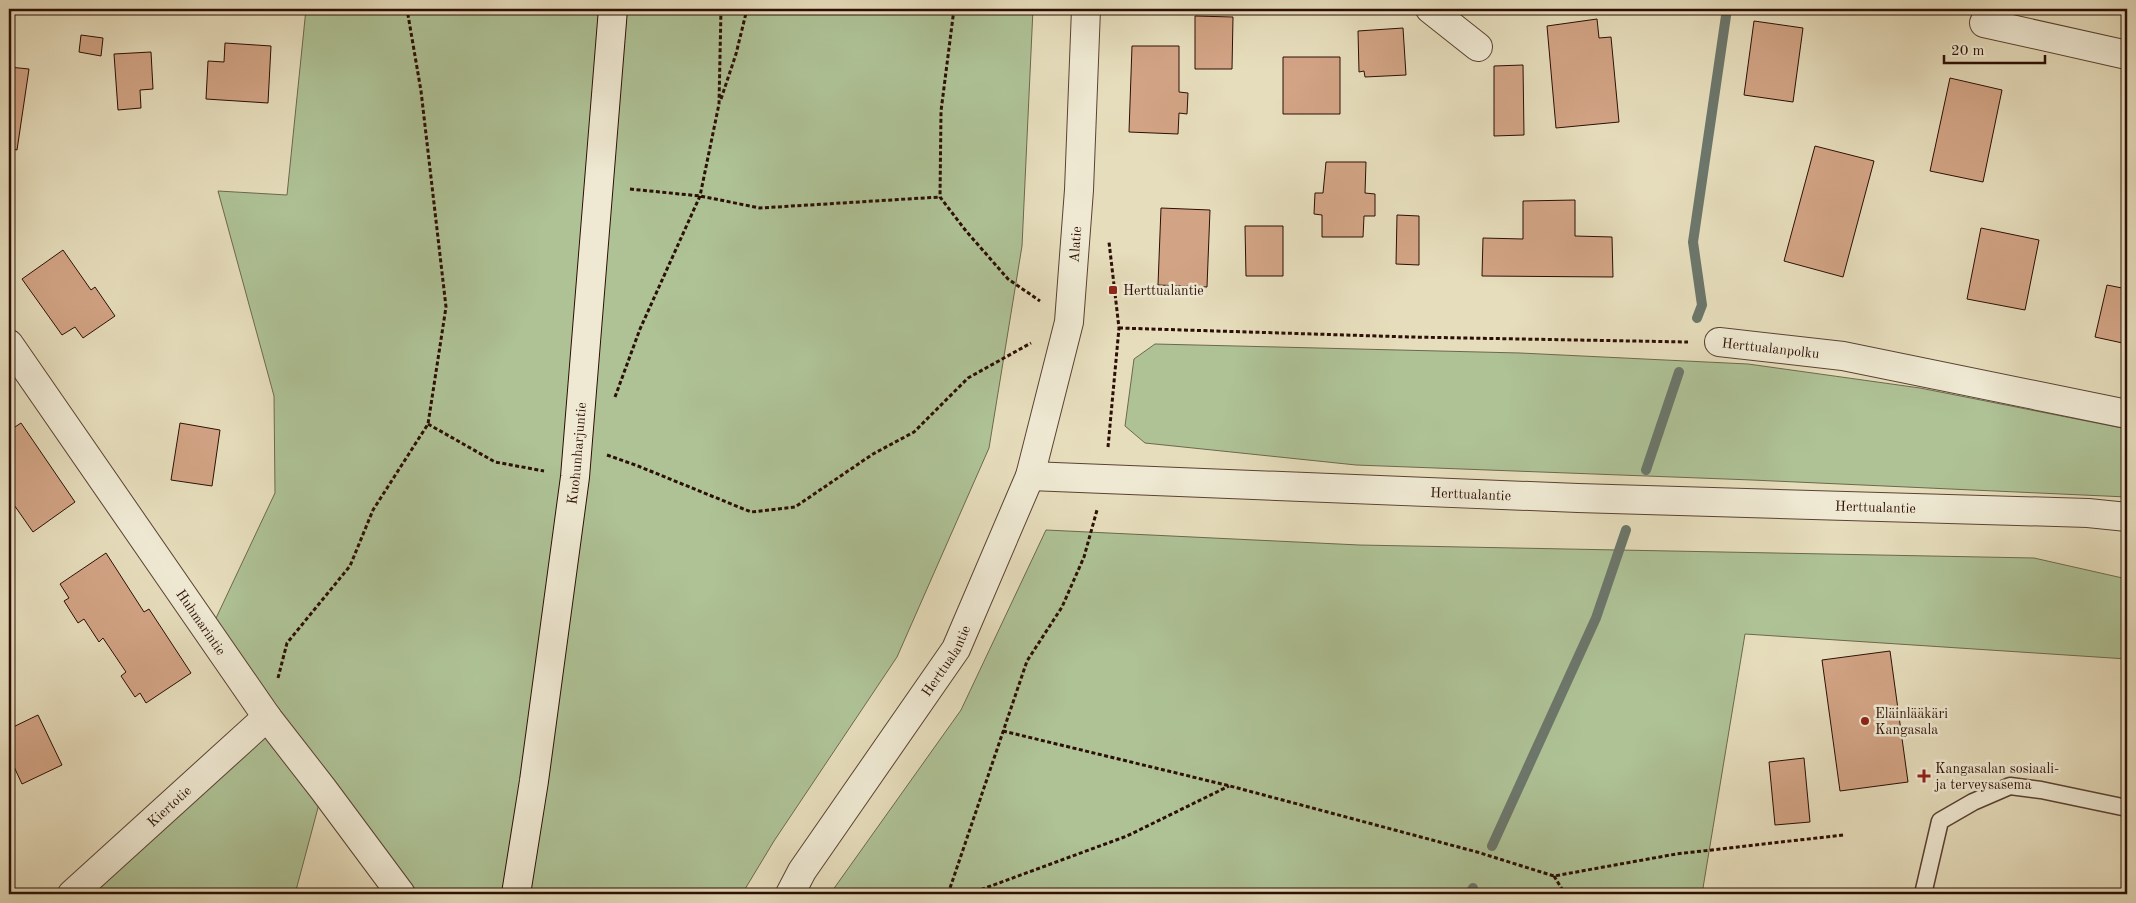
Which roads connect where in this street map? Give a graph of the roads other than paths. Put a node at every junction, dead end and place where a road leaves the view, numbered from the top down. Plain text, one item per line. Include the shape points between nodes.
1 (613, 9) edge
2 (1086, 9) edge
3 (1430, 9) edge
4 (1984, 23) dead end
5 (1478, 48) dead end
6 (2127, 55) edge
7 (1720, 342) road end
8 (9, 344) edge
9 (2127, 414) edge
10 (1030, 476) junction
11 (2127, 517) edge
12 (268, 717) junction
13 (2127, 808) edge
14 (72, 894) edge
15 (400, 894) edge
16 (516, 894) edge
17 (790, 894) edge
18 (1923, 894) edge

1 - 16 street, Kuohunharjuntie via 575,477
2 - 10 street, Alatie via 1079,190 1069,322
3 - 5 street
4 - 6 street
7 - 9 street, Herttualanpolku via 1843,356
8 - 12 street, Huhmarintie
10 - 11 street, Herttualantie via 1578,498 2088,513
10 - 17 street, Herttualantie via 956,649 802,871
12 - 14 street, Kiertotie
12 - 15 street, Huhmarintie
13 - 18 lane via 2010,786 1940,821

